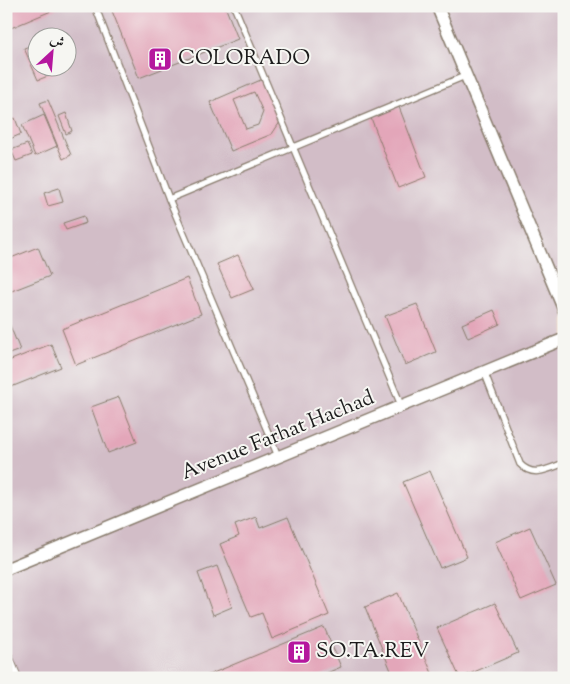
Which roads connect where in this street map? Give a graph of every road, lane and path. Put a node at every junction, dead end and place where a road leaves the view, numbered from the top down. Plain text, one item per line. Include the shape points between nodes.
1 (95, 6) edge
2 (234, 6) edge
3 (437, 6) edge
4 (465, 76) junction
5 (295, 148) junction
6 (170, 199) junction
7 (564, 310) edge
8 (564, 339) edge
9 (484, 371) junction
10 (402, 406) junction
11 (278, 456) junction
12 (564, 463) edge
13 (6, 569) edge
14 (6, 659) edge
15 (14, 678) edge

1 - 6 lane
2 - 5 lane
3 - 4 street
4 - 5 lane
4 - 7 street
5 - 6 lane
5 - 10 lane via 306,182
6 - 11 lane
8 - 9 street, Avenue Farhat Hachad
9 - 10 street, Avenue Farhat Hachad
9 - 12 lane via 525,470 535,473
10 - 11 street, Avenue Farhat Hachad
11 - 13 street, Avenue Farhat Hachad
14 - 15 street

